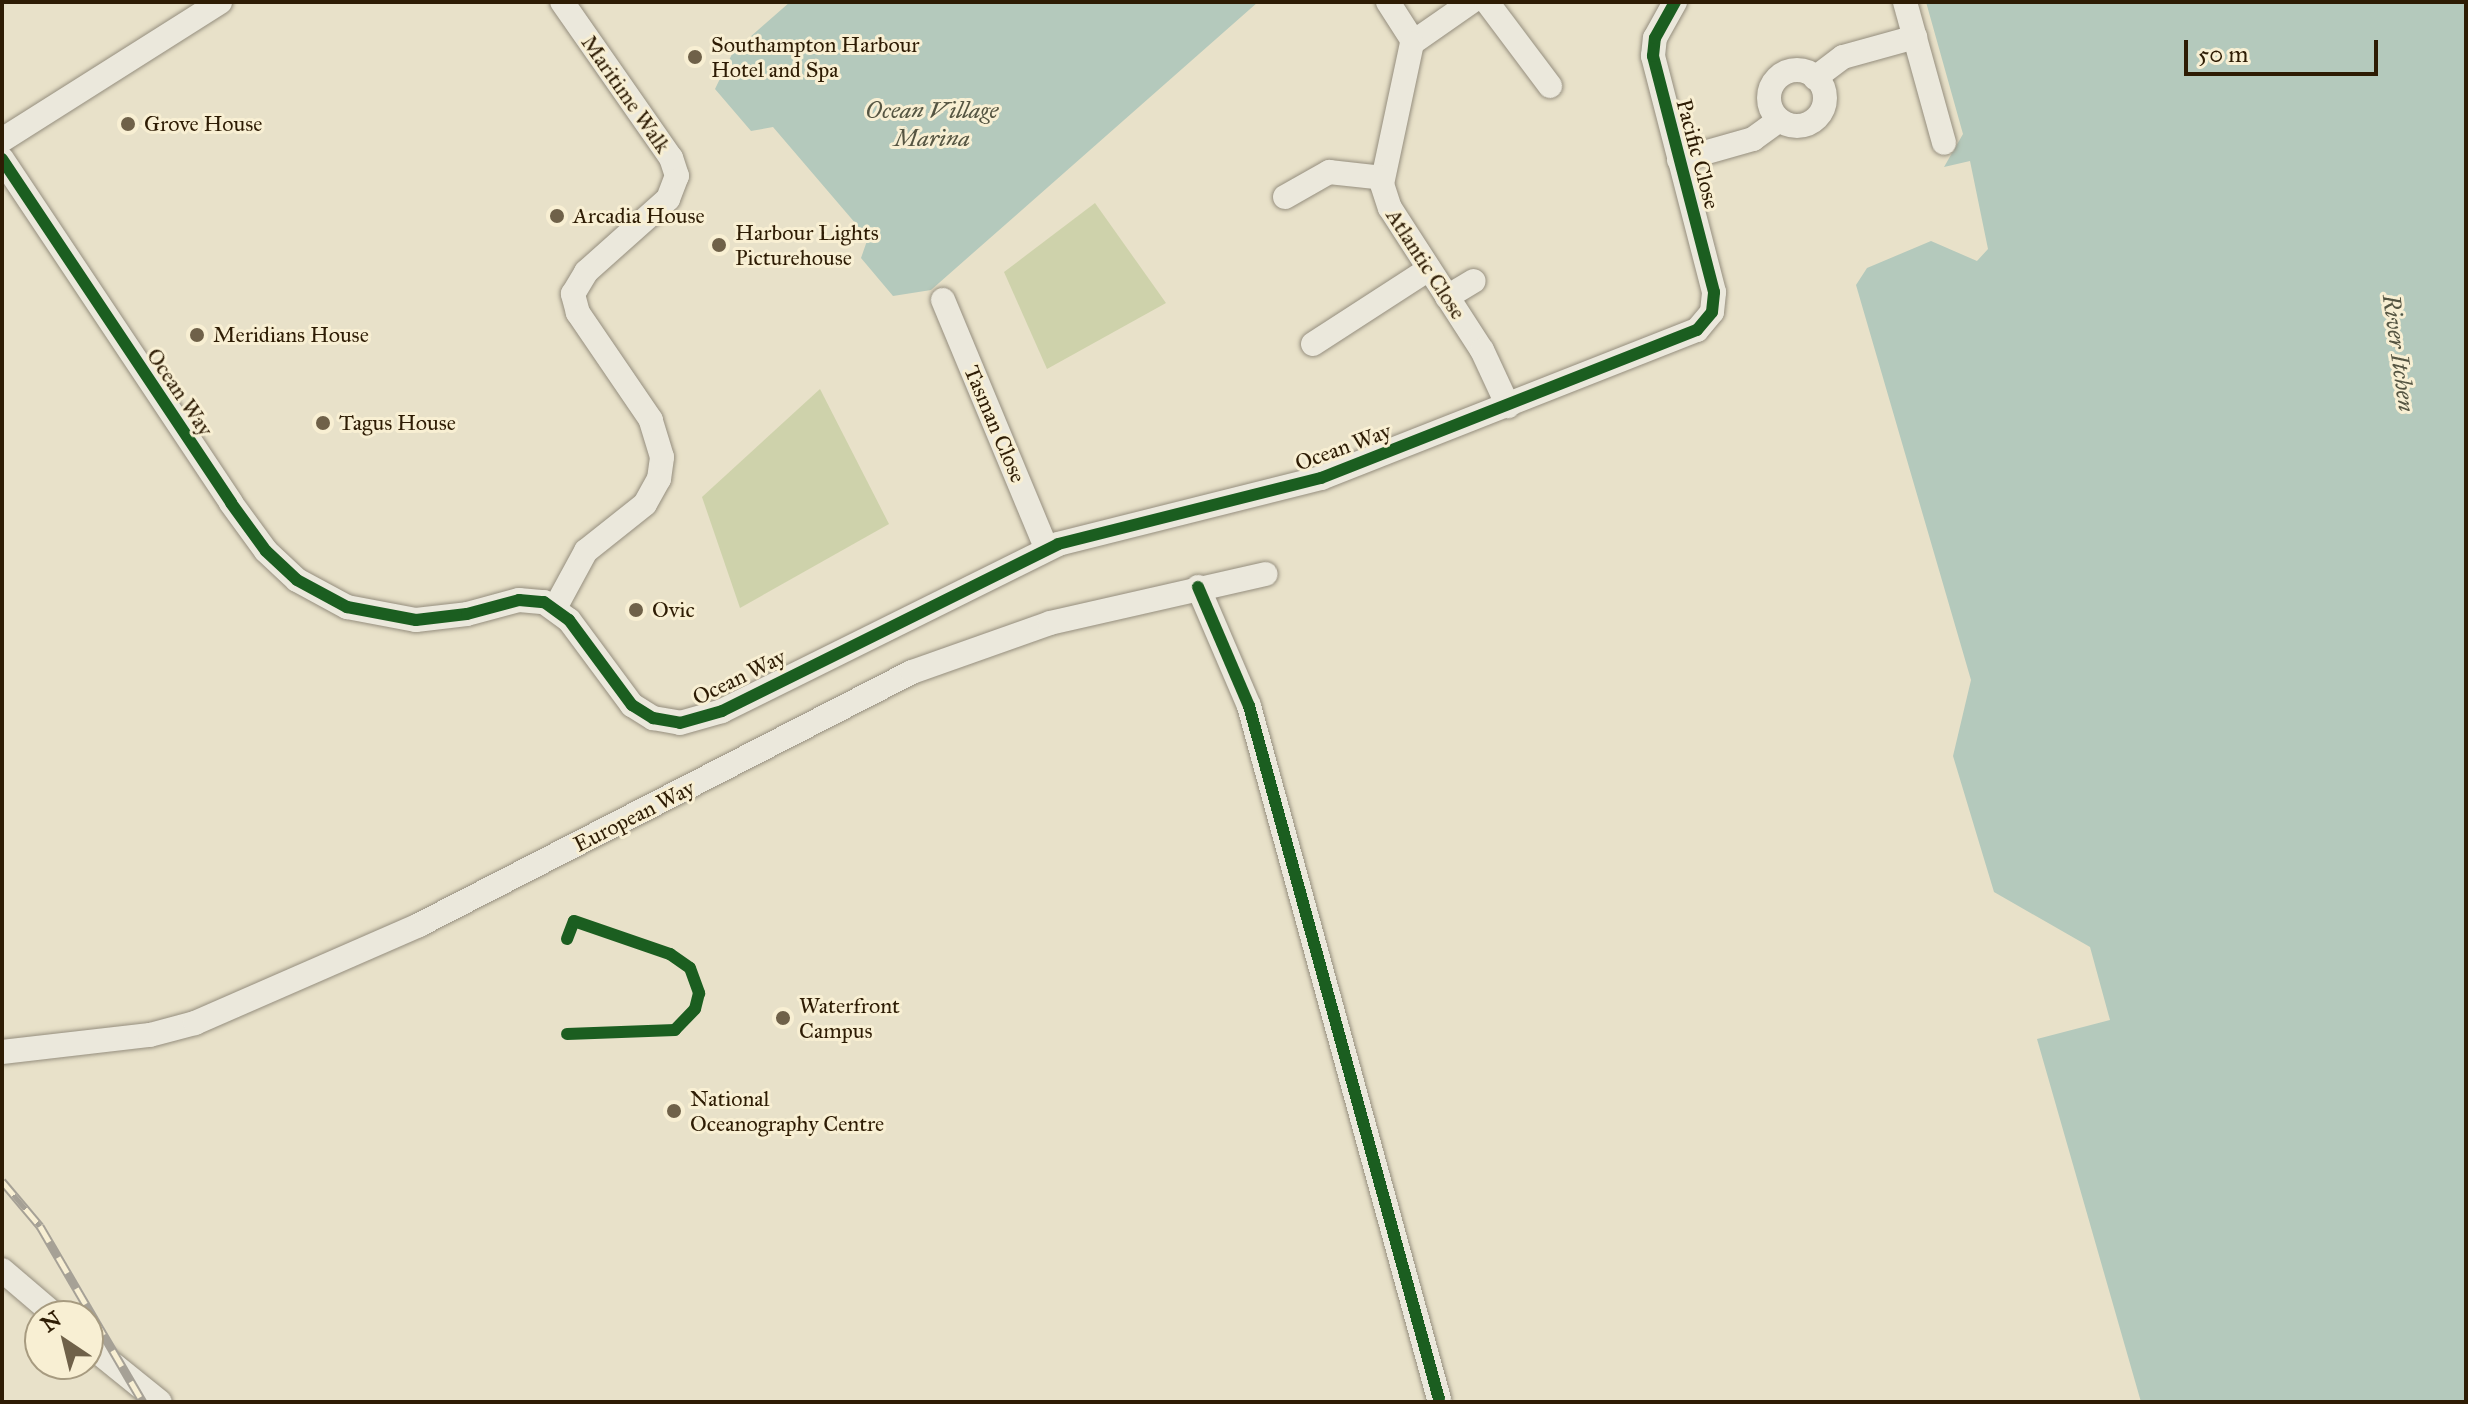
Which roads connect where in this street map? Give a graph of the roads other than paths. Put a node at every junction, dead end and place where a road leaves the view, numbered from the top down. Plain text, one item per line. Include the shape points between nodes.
1 (219, 2) edge
2 (562, 2) edge
3 (1388, 2) edge
4 (1471, 2) edge
5 (1487, 2) edge
6 (1675, 2) edge
7 (1905, 2) edge
8 (1915, 37) junction
9 (1413, 41) junction
10 (1815, 78) junction
11 (1550, 86) dead end
12 (1779, 120) junction
13 (2, 140) edge
14 (1944, 143) dead end
15 (2, 159) edge
16 (1679, 160) junction
17 (1383, 178) junction
18 (1285, 197) dead end
19 (1429, 269) junction
20 (1474, 281) dead end
21 (1447, 297) junction
22 (943, 300) dead end
23 (1708, 319) joint
24 (1313, 344) dead end
25 (1508, 406) junction
26 (1046, 548) junction
27 (1266, 574) dead end
28 (1198, 587) junction
29 (555, 608) junction
30 (2, 1052) edge
31 (2, 1270) edge
32 (37, 1300) edge
33 (104, 1357) edge
34 (1439, 1399) dead end
35 (160, 1402) edge

1 - 13 street
2 - 29 street, Maritime Walk via 671,158 677,176 668,199 586,272 573,294 578,313 651,420 662,457 659,479 645,504 586,551
3 - 9 street
4 - 9 street
5 - 11 street
6 - 16 street, Pacific Close via 1655,38 1653,56
7 - 8 street
8 - 10 street via 1843,57
8 - 14 street
9 - 17 street, Atlantic Close
10 - 12 street via 1825,100 1817,118 1794,127
10 - 12 street via 1799,70 1775,80 1768,98
12 - 16 street via 1753,139
15 - 29 street, Ocean Way via 231,503 266,551 297,580 347,607 407,619 450,618 519,600
16 - 23 street, Pacific Close via 1714,292
17 - 18 street via 1329,172
17 - 19 street, Atlantic Close via 1386,200
19 - 21 street, Atlantic Close
19 - 24 street
20 - 21 street
21 - 25 street, Atlantic Close via 1482,350
22 - 26 street, Tasman Close
23 - 25 street, Ocean Way via 1691,333
25 - 26 street, Ocean Way via 1321,478
26 - 29 street, Ocean Way via 693,722 653,718 632,705
27 - 28 street, European Way
28 - 30 street, European Way via 1050,623 912,672 419,925 195,1023 150,1035
28 - 34 street via 1249,706
31 - 32 street
33 - 35 street

